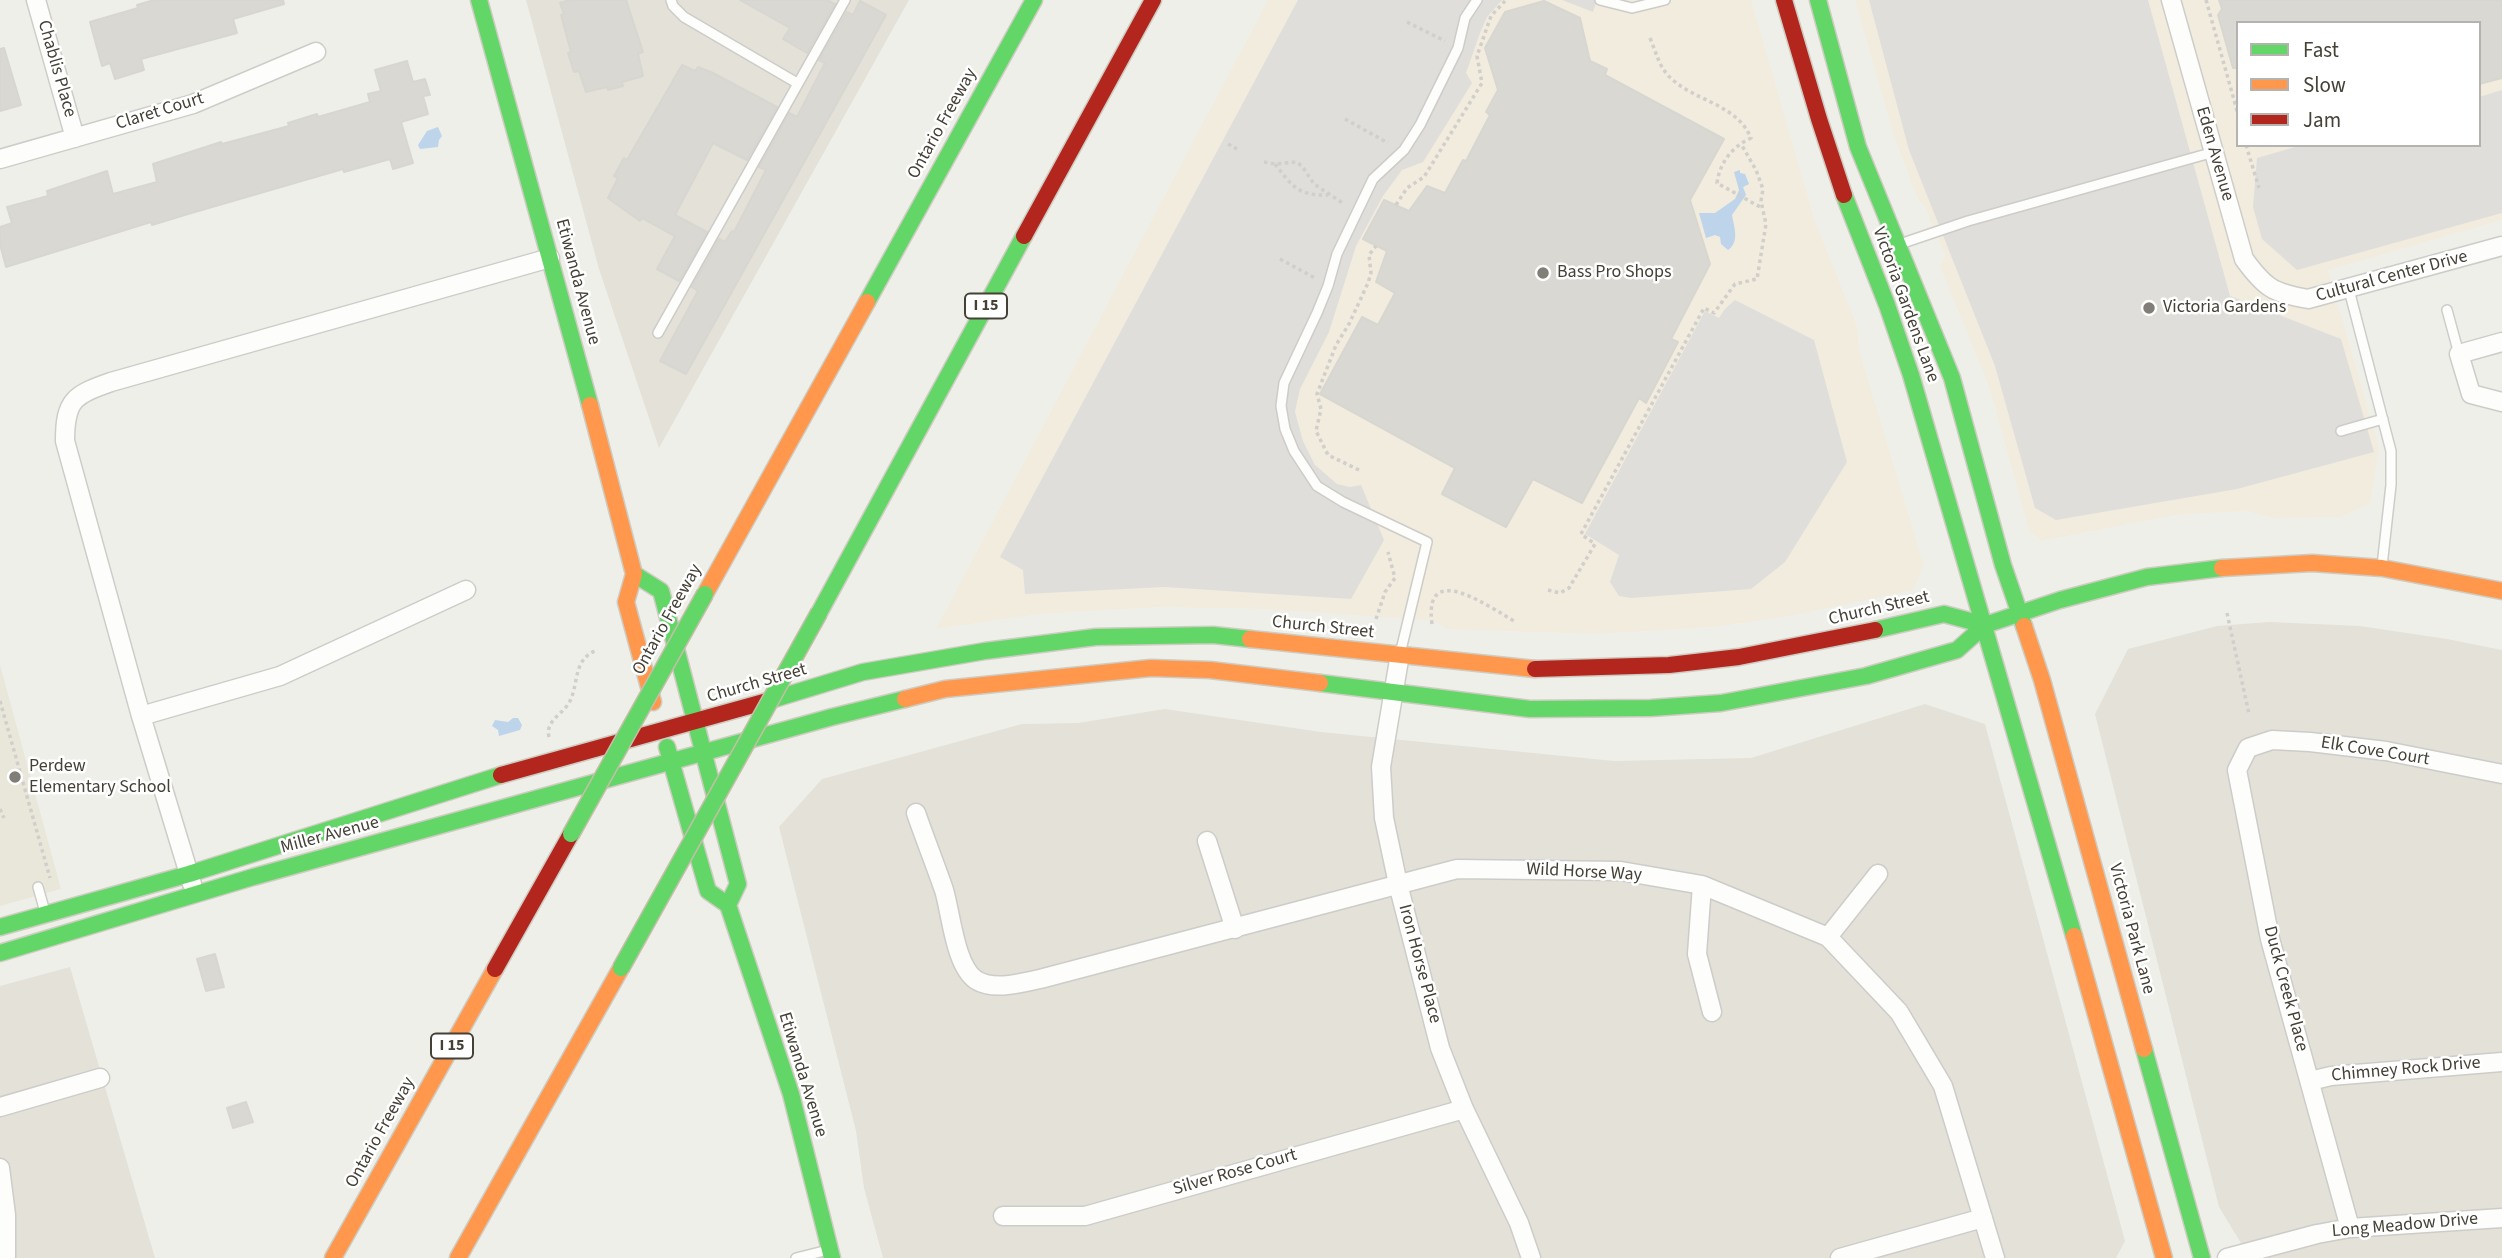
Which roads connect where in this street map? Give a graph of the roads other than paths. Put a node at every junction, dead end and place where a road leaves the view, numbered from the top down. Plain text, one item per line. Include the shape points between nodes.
1 (36, 0) edge
2 (480, 0) edge
3 (671, 0) edge
4 (845, 0) edge
5 (1034, 0) edge
6 (1153, 0) edge
7 (1477, 0) edge
8 (1600, 0) edge
9 (1665, 0) edge
10 (1784, 0) edge
11 (1818, 0) edge
12 (2171, 0) edge
13 (316, 52) dead end
14 (797, 83) junction
15 (75, 138) junction
16 (2214, 152) junction
17 (0, 159) edge
18 (1898, 245) junction
19 (2502, 246) edge
20 (551, 258) junction
21 (2349, 290) junction
22 (2281, 295) joint
23 (2447, 310) dead end
24 (659, 332) dead end
25 (2502, 342) edge
26 (2459, 354) junction
27 (2502, 402) edge
28 (2383, 419) junction
29 (2340, 431) dead end
30 (2382, 568) junction
31 (634, 574) junction
32 (466, 590) dead end
33 (2502, 592) edge
34 (2019, 612) junction
35 (1984, 625) junction
36 (1400, 654) junction
37 (1394, 694) junction
38 (141, 716) junction
39 (695, 722) junction
40 (662, 730) junction
41 (2248, 748) joint
42 (705, 754) junction
43 (671, 762) junction
44 (2502, 774) edge
45 (916, 813) dead end
46 (1207, 841) dead end
47 (189, 874) junction
48 (1878, 874) dead end
49 (1398, 884) junction
50 (1702, 885) junction
51 (38, 887) dead end
52 (195, 894) junction
53 (728, 905) junction
54 (45, 914) junction
55 (0, 927) edge
56 (1235, 929) junction
57 (1828, 937) junction
58 (0, 953) edge
59 (1712, 1012) dead end
60 (2502, 1062) edge
61 (100, 1078) dead end
62 (2310, 1081) junction
63 (0, 1107) edge
64 (1464, 1109) junction
65 (0, 1168) edge
66 (1003, 1216) dead end
67 (1983, 1218) junction
68 (2502, 1218) edge
69 (2350, 1228) junction
70 (831, 1254) edge
71 (6, 1258) edge
72 (333, 1258) edge
73 (458, 1258) edge
74 (796, 1258) edge
75 (1531, 1258) edge
76 (1840, 1258) edge
77 (1996, 1258) edge
78 (2164, 1258) edge
79 (2202, 1258) edge
80 (2227, 1258) edge

1 - 15 street, Chablis Place
2 - 20 main road, Etiwanda Avenue
3 - 14 lane via 684,17
4 - 14 lane
5 - 72 main road, Ontario Freeway / I 15, bridge
6 - 73 main road, I 15, bridge via 819,612
7 - 36 lane via 1420,125 1404,150 1373,179 1284,383 1281,406 1294,452 1317,486 1427,542
8 - 9 lane via 1632,8
10 - 35 main road, Victoria Gardens Lane via 1833,163 1910,372
11 - 18 main road, Victoria Gardens Lane via 1858,147
12 - 16 street, Eden Avenue
13 - 15 street, Claret Court via 193,104
14 - 24 lane
15 - 17 street, Claret Court
16 - 18 lane
16 - 22 street, Eden Avenue via 2244,259 2260,281
18 - 34 main road, Victoria Gardens Lane via 1952,379
19 - 21 street, Cultural Center Drive
20 - 31 main road, Etiwanda Avenue
20 - 38 street via 111,383 70,403 65,440
21 - 22 street, Cultural Center Drive via 2308,299
21 - 28 lane
23 - 26 lane
25 - 26 street
26 - 27 street via 2471,394
28 - 29 lane
28 - 30 lane via 2391,485
30 - 33 main road
30 - 34 main road via 2312,563 2223,568 2147,578
31 - 39 main road via 661,591
31 - 40 main road, Etiwanda Avenue via 626,603
32 - 38 street via 280,676
34 - 35 main road
34 - 79 main road, Victoria Park Lane via 2042,680
35 - 36 main road, Church Street via 1944,614 1739,657 1620,668 1527,669
35 - 37 main road via 1957,650 1938,656 1866,676 1721,703 1530,709
35 - 78 main road
36 - 37 street, Iron Horse Place
36 - 39 main road, Church Street via 1213,635 1096,637 985,650 863,672
37 - 42 main road via 1210,670 1151,667 946,689
37 - 49 street, Iron Horse Place via 1381,767 1384,818
38 - 47 street
39 - 40 main road, Church Street
39 - 42 main road
40 - 43 main road, Etiwanda Avenue
40 - 47 main road, Miller Avenue via 524,768
41 - 44 street, Elk Cove Court via 2272,740 2310,742 2386,751
41 - 62 street, Duck Creek Place via 2236,770 2239,792 2270,939
42 - 43 main road
42 - 53 main road via 738,884
43 - 52 main road, Miller Avenue
43 - 53 main road, Etiwanda Avenue via 708,891
45 - 56 street, Wild Horse Way via 958,948 976,979 1010,985
46 - 56 street
47 - 52 street
47 - 54 main road, Miller Avenue
48 - 57 street
49 - 50 street, Wild Horse Way via 1457,869 1621,871
49 - 56 street, Wild Horse Way
49 - 64 street, Iron Horse Place via 1440,1048
50 - 57 street, Wild Horse Way
50 - 59 street via 1697,954
51 - 54 lane
52 - 58 main road, Miller Avenue
53 - 70 main road, Etiwanda Avenue via 790,1094
54 - 55 main road, Miller Avenue
57 - 67 street, Wild Horse Way via 1899,1012 1943,1086
60 - 62 street, Chimney Rock Drive
61 - 63 street
62 - 69 street, Duck Creek Place
64 - 66 street, Silver Rose Court via 1085,1216
64 - 75 street, Iron Horse Place
65 - 71 street
67 - 76 street
67 - 77 street, Wild Horse Way
68 - 69 street, Long Meadow Drive
69 - 80 street, Long Meadow Drive
70 - 74 lane

